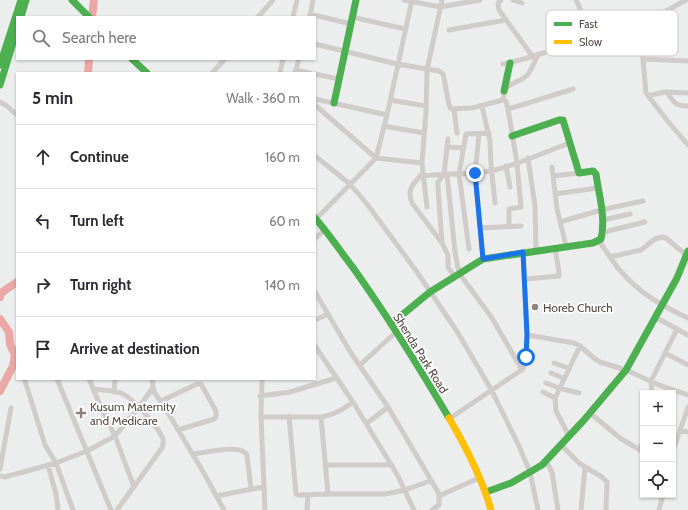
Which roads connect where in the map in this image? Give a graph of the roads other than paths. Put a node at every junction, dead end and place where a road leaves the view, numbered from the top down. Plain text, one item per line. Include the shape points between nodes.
1 (20, 0) edge
2 (26, 0) edge
3 (72, 0) edge
4 (273, 0) edge
5 (297, 0) edge
6 (313, 0) edge
7 (356, 0) edge
8 (404, 0) edge
9 (442, 0) edge
10 (480, 0) edge
11 (501, 0) edge
12 (513, 0) edge
13 (576, 0) edge
14 (686, 0) edge
15 (412, 1) edge
16 (522, 3) dead end
17 (440, 7) junction
18 (581, 10) edge
19 (668, 10) edge
20 (310, 15) edge
21 (21, 16) edge
22 (87, 16) edge
23 (259, 16) edge
24 (293, 16) edge
25 (352, 20) junction
26 (506, 20) junction
27 (405, 28) junction
28 (449, 30) dead end
29 (16, 33) edge
30 (316, 44) edge
31 (345, 51) junction
32 (546, 53) edge
33 (535, 56) junction
34 (643, 56) edge
35 (644, 59) junction
36 (133, 60) edge
37 (224, 60) edge
38 (283, 60) edge
39 (299, 60) edge
40 (688, 60) edge
41 (397, 64) junction
42 (506, 64) joint
43 (0, 65) edge
44 (427, 70) junction
45 (146, 72) edge
46 (213, 72) edge
47 (280, 72) edge
48 (296, 72) edge
49 (316, 74) edge
50 (339, 79) junction
51 (0, 85) edge
52 (573, 89) dead end
53 (504, 91) junction
54 (668, 92) junction
55 (688, 93) edge
56 (648, 96) junction
57 (316, 99) edge
58 (390, 100) junction
59 (503, 100) junction
60 (0, 102) edge
61 (334, 103) junction
62 (316, 106) edge
63 (426, 106) junction
64 (482, 106) junction
65 (688, 106) edge
66 (454, 109) junction
67 (508, 109) junction
68 (16, 114) edge
69 (387, 115) junction
70 (384, 126) junction
71 (424, 133) junction
72 (457, 133) dead end
73 (489, 133) junction
74 (479, 134) junction
75 (512, 136) junction
76 (448, 139) dead end
77 (570, 143) junction
78 (688, 146) edge
79 (447, 147) junction
80 (464, 148) junction
81 (316, 157) edge
82 (376, 158) junction
83 (528, 158) junction
84 (422, 163) junction
85 (517, 163) junction
86 (506, 166) junction
87 (552, 168) dead end
88 (491, 171) junction
89 (475, 173) junction
90 (578, 173) junction
91 (423, 174) junction
92 (445, 174) junction
93 (459, 174) junction
94 (553, 176) junction
95 (350, 184) junction
96 (510, 187) dead end
97 (597, 188) junction
98 (555, 194) junction
99 (643, 201) dead end
100 (495, 203) dead end
101 (427, 207) dead end
102 (601, 210) junction
103 (630, 214) dead end
104 (316, 217) edge
105 (316, 219) edge
106 (603, 220) junction
107 (560, 222) junction
108 (645, 222) dead end
109 (510, 226) junction
110 (521, 226) dead end
111 (480, 228) junction
112 (325, 229) junction
113 (604, 232) junction
114 (316, 238) edge
115 (599, 241) junction
116 (442, 243) junction
117 (566, 246) junction
118 (555, 248) junction
119 (469, 249) dead end
120 (536, 250) junction
121 (523, 252) junction
122 (687, 253) edge
123 (610, 257) junction
124 (483, 259) junction
125 (457, 275) junction
126 (526, 279) junction
127 (430, 292) junction
128 (316, 294) edge
129 (661, 306) junction
130 (328, 314) junction
131 (655, 317) junction
132 (688, 318) edge
133 (316, 320) edge
134 (391, 324) junction
135 (676, 329) junction
136 (396, 332) junction
137 (527, 335) junction
138 (688, 335) edge
139 (580, 346) junction
140 (665, 353) junction
141 (318, 356) edge
142 (554, 363) dead end
143 (360, 365) junction
144 (688, 365) edge
145 (568, 368) junction
146 (522, 370) junction
147 (626, 370) junction
148 (551, 373) dead end
149 (336, 378) junction
150 (563, 378) junction
151 (57, 380) edge
152 (89, 380) edge
153 (115, 380) edge
154 (152, 380) edge
155 (262, 380) edge
156 (25, 381) dead end
157 (651, 381) junction
158 (546, 383) dead end
159 (152, 388) junction
160 (559, 388) junction
161 (93, 389) junction
162 (492, 390) junction
163 (652, 390) edge
164 (114, 392) junction
165 (543, 392) dead end
166 (579, 393) dead end
167 (688, 394) edge
168 (260, 396) junction
169 (555, 398) junction
170 (161, 401) junction
171 (353, 402) junction
172 (139, 407) junction
173 (388, 407) junction
174 (688, 407) edge
175 (11, 408) dead end
176 (590, 413) junction
177 (288, 416) junction
178 (261, 417) junction
179 (321, 417) junction
180 (449, 419) junction
181 (366, 424) junction
182 (178, 430) junction
183 (680, 430) junction
184 (688, 432) edge
185 (116, 436) junction
186 (569, 436) junction
187 (676, 442) edge
188 (561, 445) junction
189 (87, 450) junction
190 (640, 450) edge
191 (193, 454) junction
192 (546, 461) junction
193 (56, 463) junction
194 (48, 465) junction
195 (325, 465) junction
196 (391, 465) junction
197 (585, 468) junction
198 (0, 469) edge
199 (530, 472) junction
200 (0, 476) edge
201 (479, 478) junction
202 (430, 481) junction
203 (263, 487) junction
204 (134, 488) junction
205 (251, 490) junction
206 (405, 490) junction
207 (486, 492) junction
208 (328, 494) junction
209 (308, 495) junction
210 (216, 496) junction
211 (439, 496) junction
212 (662, 498) edge
213 (58, 510) edge
214 (73, 510) edge
215 (111, 510) edge
216 (117, 510) edge
217 (224, 510) edge
218 (265, 510) edge
219 (307, 510) edge
220 (414, 510) edge
221 (432, 510) edge
222 (491, 510) edge
223 (538, 510) edge
224 (558, 510) edge
225 (581, 510) edge
226 (606, 510) edge
227 (659, 510) edge

1 - 43 street
2 - 21 street
3 - 22 street
4 - 23 street
5 - 24 street
6 - 20 street
7 - 25 street
8 - 15 street
9 - 17 street
10 - 17 street
11 - 26 street via 498,6
12 - 16 street
13 - 18 street
14 - 19 street
15 - 17 street
15 - 27 street
17 - 44 street
20 - 25 street
25 - 27 street
25 - 31 street
26 - 28 street
26 - 33 street
27 - 41 street
29 - 51 street
30 - 31 street
31 - 41 street
31 - 50 street
32 - 33 street
33 - 42 street
33 - 53 street via 526,77 510,84
34 - 35 street
35 - 40 street
35 - 56 street via 645,88
36 - 45 street
37 - 46 street
38 - 47 street
39 - 48 street
41 - 44 street
41 - 58 street
42 - 53 street
44 - 63 street
44 - 66 street via 443,74 449,108
49 - 50 street
50 - 61 street
52 - 67 street
53 - 59 street
54 - 55 street
54 - 56 street
54 - 65 street via 677,105
56 - 78 street
57 - 61 street
58 - 63 street
58 - 69 street
59 - 64 street
59 - 67 street via 506,101
60 - 68 street
61 - 69 street
62 - 82 street
63 - 71 street
64 - 66 street
64 - 73 street
66 - 72 street
67 - 75 street
69 - 70 street
70 - 71 street
70 - 82 street
71 - 84 street
73 - 74 street
73 - 88 street
74 - 80 street via 466,134
74 - 89 street
75 - 77 street via 561,120 565,123
75 - 85 street
76 - 79 street
77 - 83 street
77 - 90 street
79 - 80 street
79 - 92 street
80 - 93 street
81 - 95 street
82 - 84 street
82 - 95 street
83 - 85 street
83 - 120 street via 535,206
84 - 91 street
85 - 86 street
85 - 109 street via 521,207 509,209
86 - 88 street
86 - 96 street
87 - 94 street
88 - 89 street
88 - 100 street
89 - 93 street
89 - 111 street
90 - 94 street
90 - 97 street via 595,172
91 - 92 street
91 - 101 street
91 - 116 street via 412,186 409,196
92 - 93 street
92 - 116 street via 438,184
92 - 125 street
93 - 119 street
94 - 98 street
95 - 104 street
95 - 127 street via 381,222
97 - 98 street
97 - 102 street
98 - 107 street
99 - 102 street
102 - 106 street
102 - 107 street
103 - 106 street
105 - 112 street, Shenda Park Road
106 - 113 street
107 - 117 street
108 - 113 street
109 - 110 street
109 - 111 street
111 - 124 street
112 - 114 street
112 - 134 street, Shenda Park Road
113 - 115 street
115 - 117 street
115 - 123 street
116 - 125 street via 448,255 448,267
117 - 118 street
118 - 120 street
118 - 126 street via 559,276
120 - 121 street
121 - 124 street
121 - 126 street
122 - 123 street via 662,236 641,250
122 - 129 street via 677,278
123 - 129 street via 630,282
124 - 125 street
125 - 127 street
125 - 146 street via 492,318
126 - 137 street
127 - 134 street
127 - 162 street
128 - 130 street
129 - 131 street
129 - 132 street
130 - 133 street
130 - 143 street
131 - 135 street
131 - 147 street
134 - 136 street, Shenda Park Road
135 - 138 street
135 - 140 street
136 - 143 street
136 - 180 street, Shenda Park Road
137 - 139 street via 568,341
137 - 146 street via 525,364
139 - 145 street
139 - 147 street via 595,359
140 - 144 street
140 - 157 street
141 - 149 street
142 - 145 street
143 - 173 street
145 - 150 street
146 - 162 street
147 - 157 street
147 - 176 street
148 - 150 street
149 - 168 street via 290,392
149 - 171 street
150 - 160 street
151 - 189 street
152 - 161 street
153 - 164 street
154 - 159 street
155 - 168 street
156 - 193 street via 45,445
157 - 163 street
157 - 167 street
158 - 160 street
159 - 170 street
159 - 172 street
160 - 166 street
160 - 169 street
161 - 164 street
161 - 185 street
162 - 180 street
162 - 199 street
164 - 172 street via 122,394
165 - 169 street
168 - 178 street
169 - 186 street via 556,411
170 - 182 street
170 - 182 street via 202,384 216,411 216,417
171 - 179 street via 339,412
171 - 181 street
172 - 185 street
172 - 204 street via 163,438 164,444
173 - 181 street
173 - 202 street
174 - 183 street
175 - 198 street
176 - 186 street
176 - 190 street via 620,438
177 - 178 street
177 - 179 street
177 - 209 street via 296,494
178 - 203 street
179 - 195 street
180 - 201 street, Shenda Park Road via 462,440
181 - 196 street
182 - 191 street
183 - 184 street
183 - 187 street
185 - 189 street
185 - 204 street
186 - 188 street
188 - 192 street
188 - 197 street
189 - 193 street
189 - 215 street
191 - 205 street via 226,449 244,450 247,455
191 - 210 street
192 - 199 street
192 - 224 street via 552,472
193 - 194 street
193 - 214 street
194 - 200 street via 5,477
194 - 213 street
195 - 196 street
195 - 208 street
196 - 206 street
197 - 225 street
197 - 226 street via 607,482
199 - 207 street
199 - 223 street
201 - 207 street, Shenda Park Road
201 - 211 street
202 - 206 street
202 - 211 street
203 - 205 street
203 - 218 street
204 - 216 street
205 - 210 street
206 - 208 street via 385,494
206 - 220 street
207 - 222 street, Shenda Park Road
208 - 209 street
209 - 219 street
210 - 217 street
211 - 221 street via 439,505
212 - 227 street

